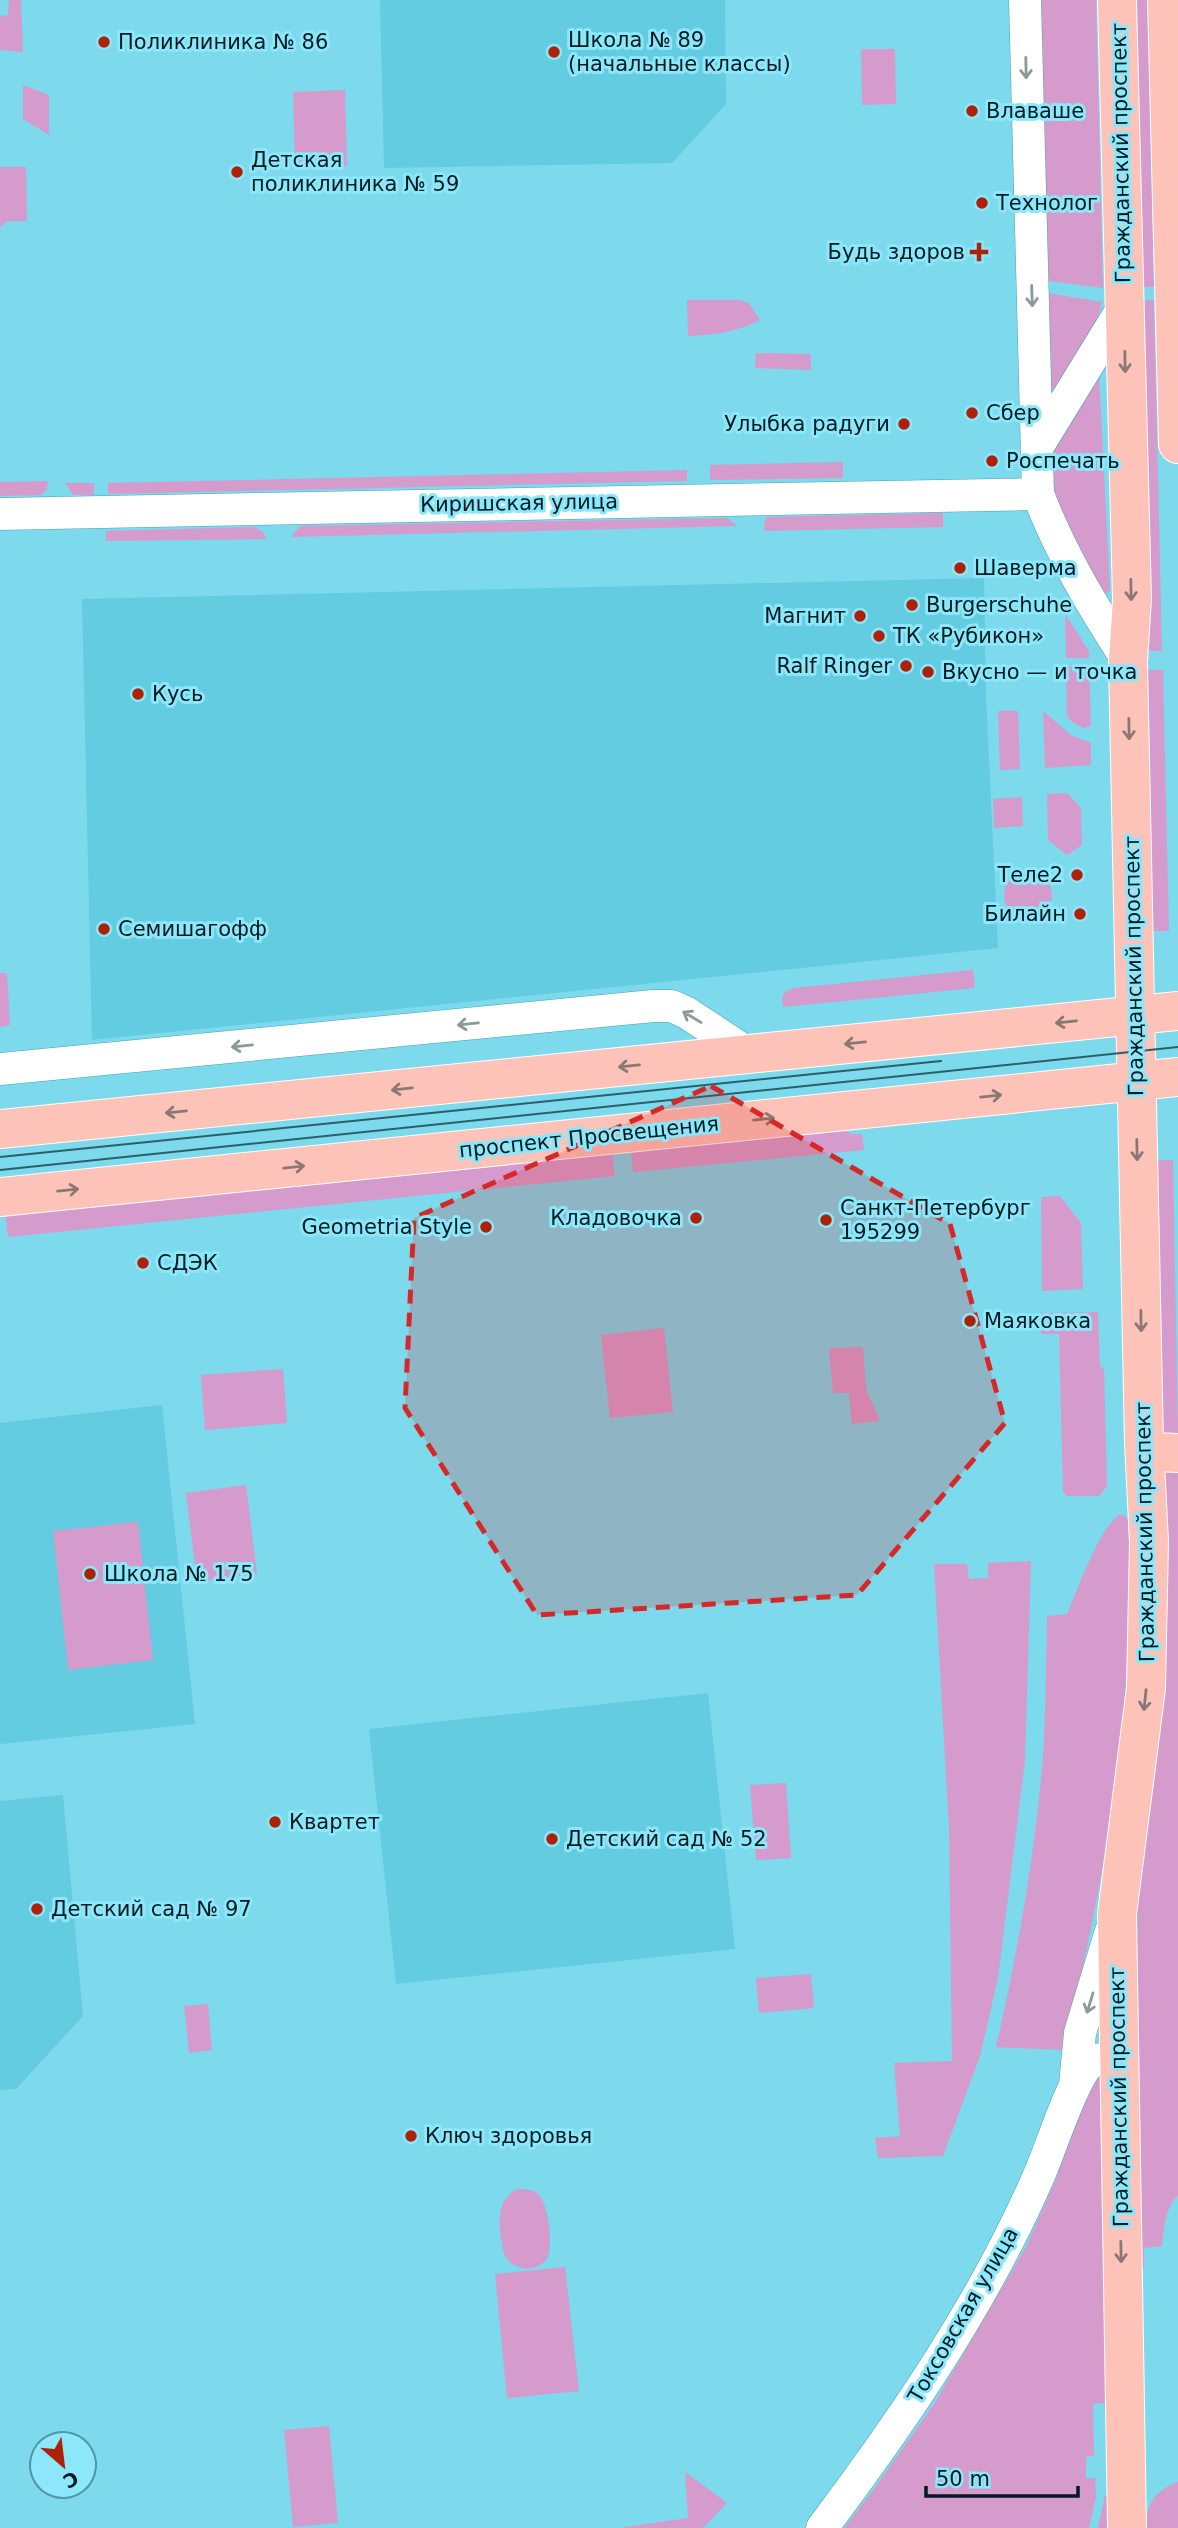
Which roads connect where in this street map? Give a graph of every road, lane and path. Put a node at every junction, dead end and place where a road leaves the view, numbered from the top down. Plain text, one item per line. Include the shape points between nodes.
1 (1024, 0) edge
2 (1118, 0) edge
3 (1167, 0) edge
4 (1124, 306) junction
5 (1176, 314) edge
6 (1178, 444) edge
7 (1038, 446) junction
8 (1038, 494) junction
9 (0, 514) edge
10 (1128, 661) junction
11 (1178, 1011) edge
12 (1134, 1015) junction
13 (749, 1054) junction
14 (0, 1069) edge
15 (1178, 1077) edge
16 (1136, 1082) junction
17 (0, 1129) edge
18 (0, 1197) edge
19 (1161, 1448) edge
20 (1116, 1914) junction
21 (1118, 2069) junction
22 (1075, 2085) junction
23 (822, 2528) edge
24 (1126, 2528) edge

1 -> 7 street
2 - 4 main road, Гражданский проспект
3 - 5 main road
4 - 7 street, Гражданский проспект
4 -> 10 main road, Гражданский проспект via 1132,599
5 - 6 main road
7 - 8 street
8 - 9 street, Киришская улица
8 - 10 street via 1087,599
10 -> 12 main road, Гражданский проспект
11 - 12 main road
12 -> 13 main road
12 - 16 main road, Гражданский проспект
13 -> 14 street via 687,1013 672,1006 653,1006
13 -> 17 main road
15 - 16 main road, проспект Просвещения
18 -> 16 main road, проспект Просвещения
16 -> 19 main road, Гражданский проспект
19 -> 20 main road, Гражданский проспект via 1149,1542 1146,1688
20 - 21 main road, Гражданский проспект
20 -> 22 street, Токсовская улица via 1080,2033
21 - 22 street, Токсовская улица via 1100,2059 1090,2063
21 -> 24 main road, Гражданский проспект
22 - 23 street, Токсовская улица via 1038,2178 984,2287 919,2393

